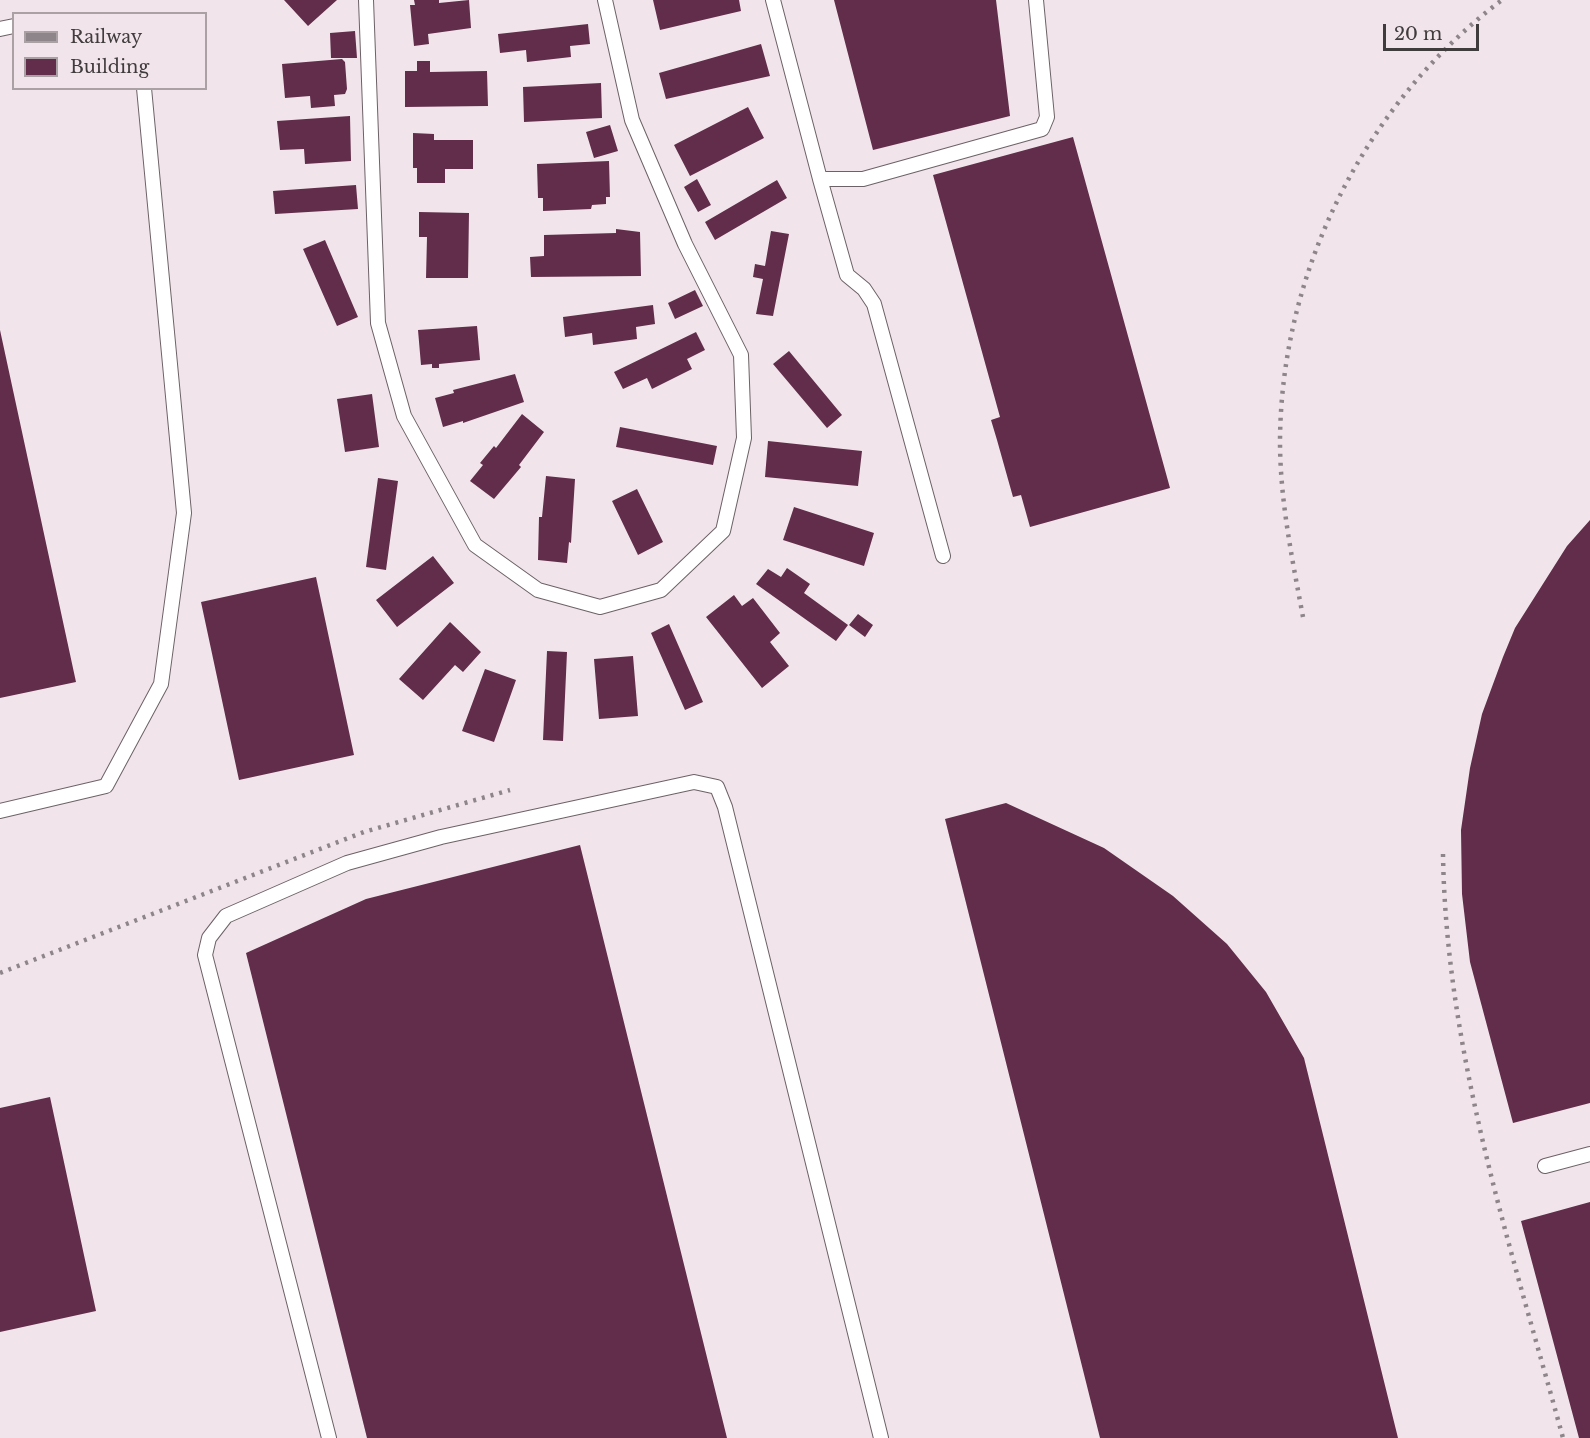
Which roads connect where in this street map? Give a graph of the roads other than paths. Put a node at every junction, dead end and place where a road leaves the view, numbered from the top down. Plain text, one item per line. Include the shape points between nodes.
1 (366, 0) edge
2 (605, 0) edge
3 (773, 0) edge
4 (1036, 0) edge
5 (144, 90) edge
6 (820, 178) junction
7 (943, 556) dead end
8 (0, 811) edge
9 (1590, 1154) edge
10 (1545, 1166) dead end
11 (330, 1438) edge
12 (881, 1438) edge

1 - 2 lane via 378,323 404,416 475,545 538,590 600,607 661,590 723,531 744,438 741,355 685,244 632,120
3 - 6 lane
4 - 6 lane via 1047,117 1042,129 863,179
5 - 8 lane via 183,513 161,684 106,786
6 - 7 lane via 847,275 874,304
9 - 10 lane
11 - 12 lane via 205,954 209,938 226,916 347,863 441,837 694,782 717,787 725,807

